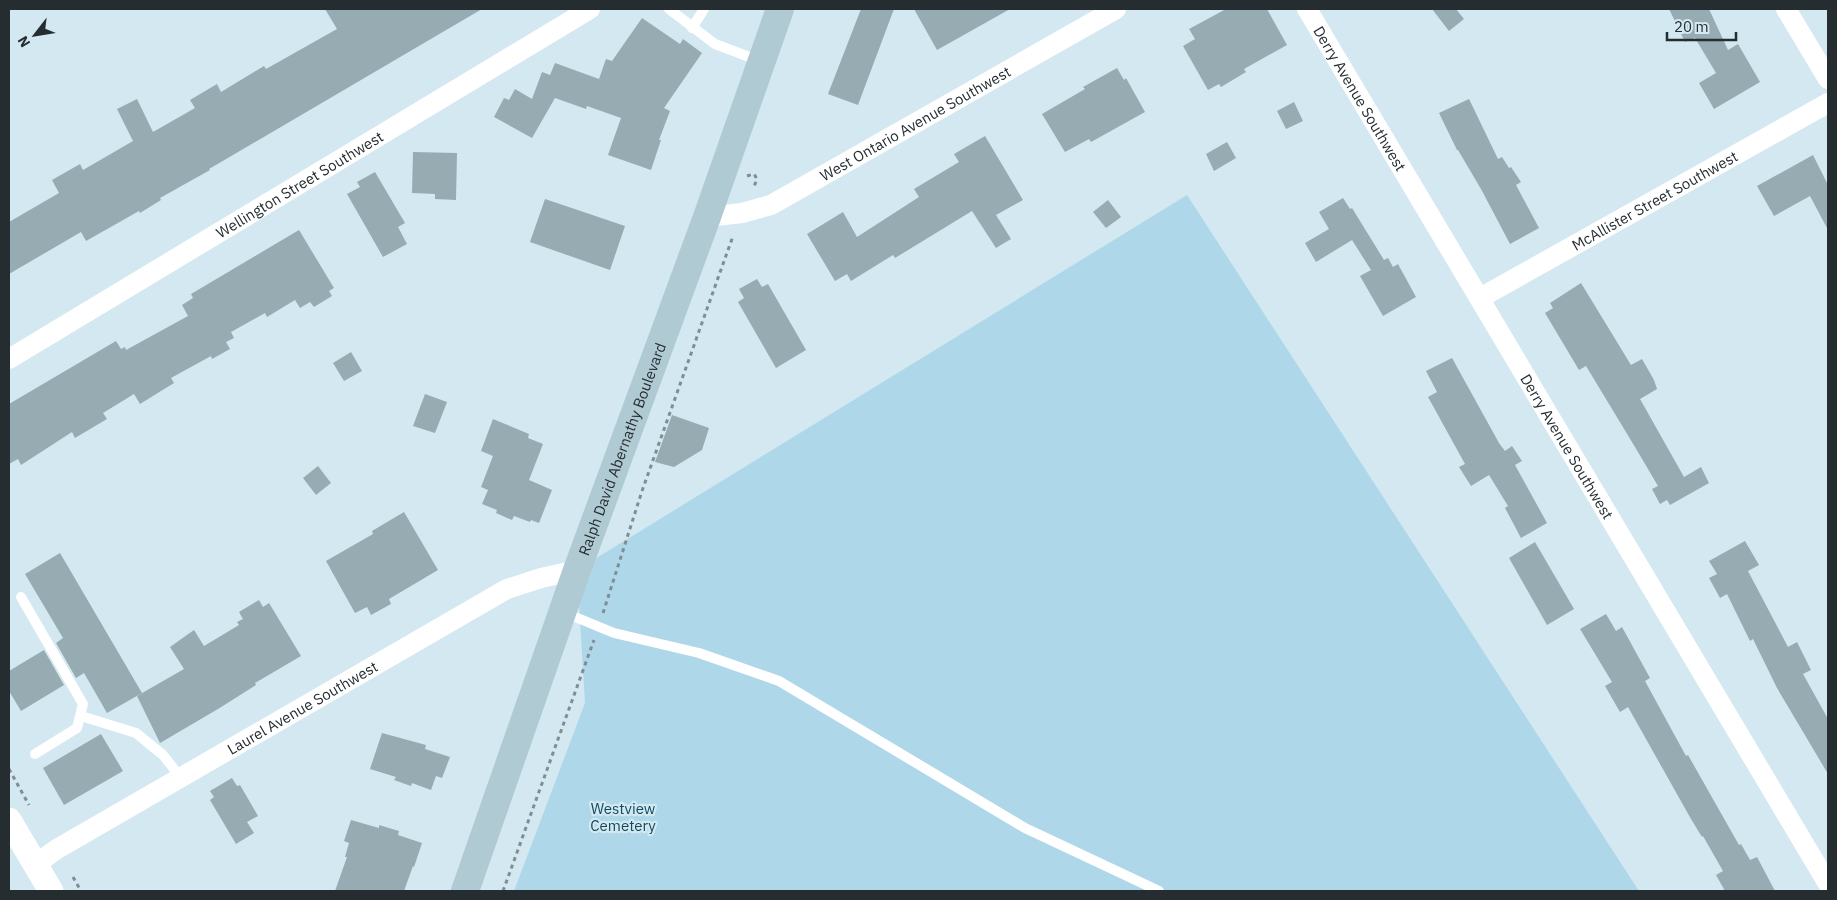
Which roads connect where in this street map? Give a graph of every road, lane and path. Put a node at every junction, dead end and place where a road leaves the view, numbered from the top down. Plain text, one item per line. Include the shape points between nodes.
1 (590, 9) edge
2 (668, 9) edge
3 (704, 9) edge
4 (780, 9) edge
5 (1116, 9) edge
6 (1307, 9) edge
7 (1786, 9) edge
8 (692, 28) junction
9 (762, 61) junction
10 (1828, 80) edge
11 (1828, 103) edge
12 (750, 174) dead end
13 (756, 182) dead end
14 (707, 217) junction
15 (730, 244) dead end
16 (1480, 298) junction
17 (9, 359) edge
18 (577, 570) junction
19 (21, 597) dead end
20 (562, 612) junction
21 (602, 616) dead end
22 (595, 637) dead end
23 (81, 716) junction
24 (35, 754) dead end
25 (9, 769) edge
26 (181, 778) junction
27 (30, 806) dead end
28 (9, 820) edge
29 (36, 864) junction
30 (1828, 884) edge
31 (51, 891) edge
32 (465, 891) edge
33 (503, 891) edge
34 (1159, 891) edge

1 - 17 street, Wellington Street Southwest
2 - 8 lane
3 - 8 lane
4 - 9 main road, Ralph David Abernathy Boulevard
5 - 14 street, West Ontario Avenue Southwest via 771,205 742,213
6 - 16 street, Derry Avenue Southwest
7 - 10 street
8 - 9 lane via 715,44
9 - 14 main road, Ralph David Abernathy Boulevard
11 - 16 street, McAllister Street Southwest
12 - 13 path via 757,178
14 - 18 main road, Ralph David Abernathy Boulevard
15 - 21 path via 642,490
16 - 30 street, Derry Avenue Southwest
18 - 20 main road, Ralph David Abernathy Boulevard
18 - 26 street, Laurel Avenue Southwest via 507,589
19 - 23 lane via 83,704
20 - 32 main road, Ralph David Abernathy Boulevard
20 - 34 lane via 614,633 700,653 779,680 1025,828
22 - 33 path
23 - 24 lane via 77,728
23 - 26 lane via 136,733 163,755
25 - 27 path
26 - 29 street, Laurel Avenue Southwest
28 - 29 street
29 - 31 street

